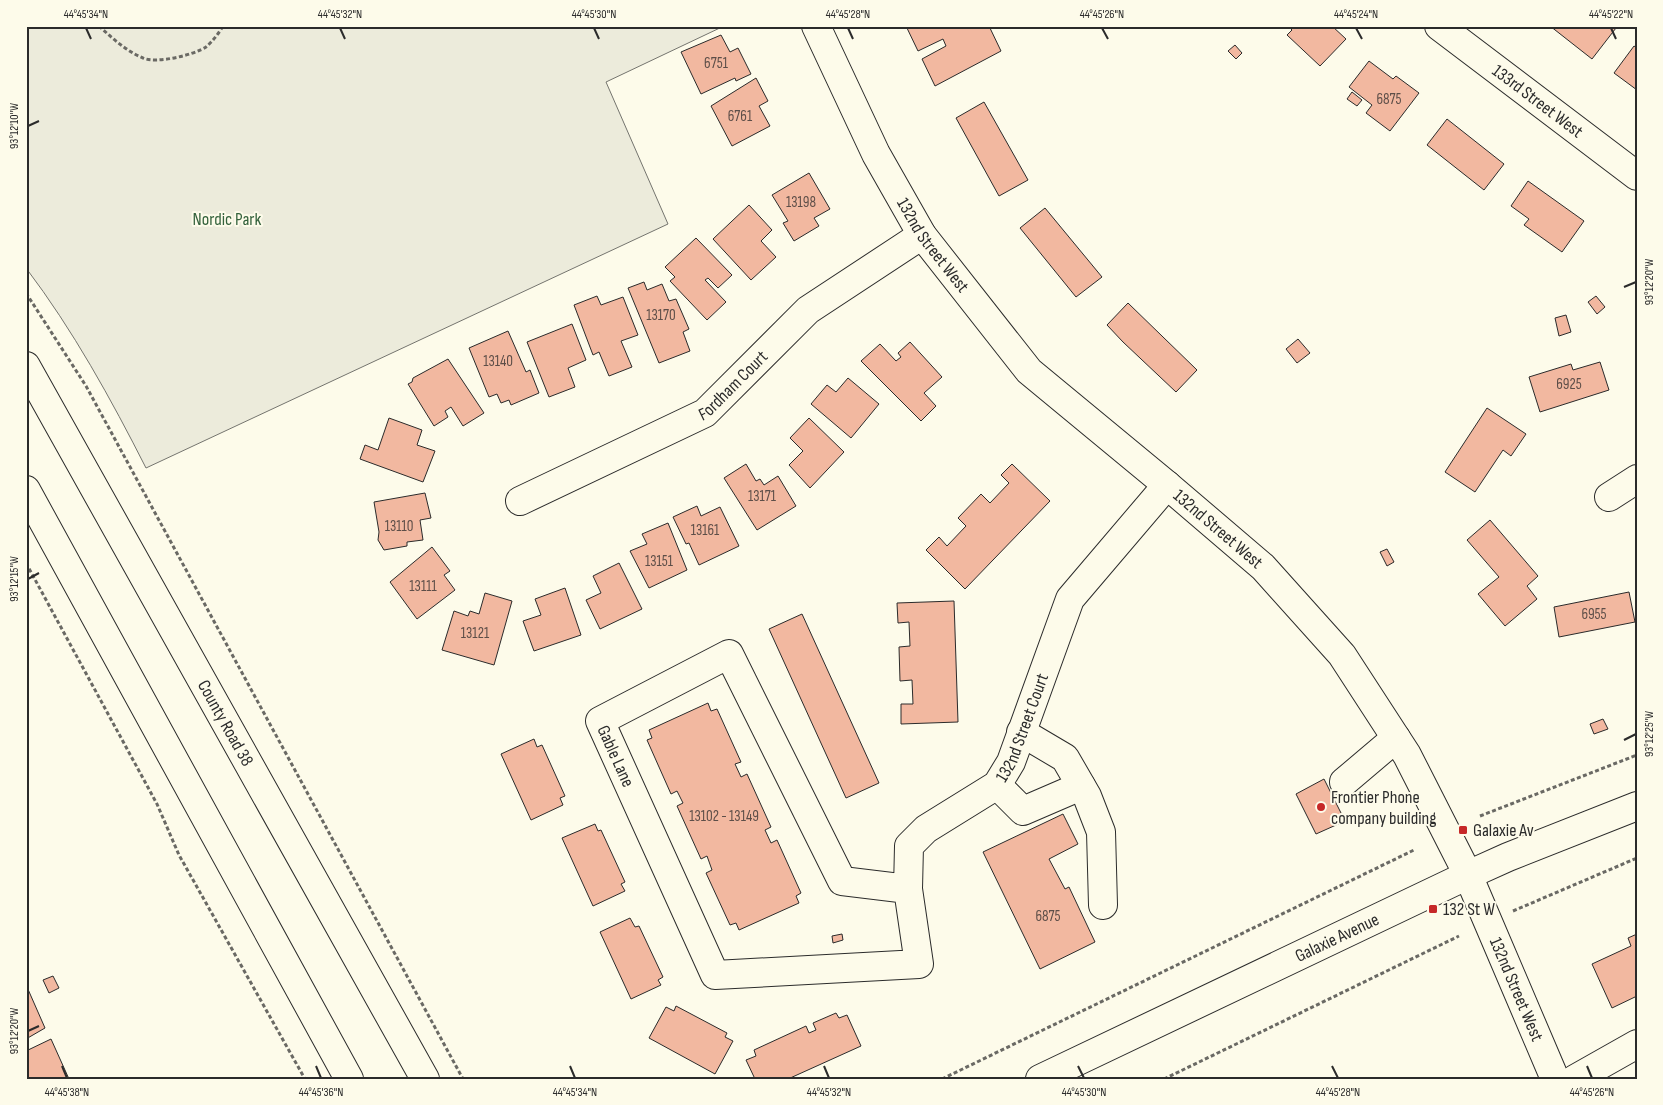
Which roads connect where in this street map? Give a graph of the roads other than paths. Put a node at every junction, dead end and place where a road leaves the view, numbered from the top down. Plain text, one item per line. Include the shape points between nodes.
1 (816, 26) edge
2 (1438, 26) edge
3 (1637, 176) edge
4 (922, 234) junction
5 (26, 366) edge
6 (1637, 479) edge
7 (1168, 485) junction
8 (26, 490) edge
9 (1609, 497) dead end
10 (520, 501) dead end
11 (1022, 732) junction
12 (1396, 738) junction
13 (1344, 782) dead end
14 (997, 785) junction
15 (1081, 786) junction
16 (1637, 806) edge
17 (1468, 875) junction
18 (908, 889) junction
19 (1103, 905) dead end
20 (919, 964) joint
21 (1637, 1044) edge
22 (349, 1079) edge
23 (425, 1079) edge
24 (1040, 1079) edge
25 (1554, 1079) edge
26 (1575, 1079) edge

1 - 4 street, 132nd Street West via 876,154
2 - 3 street, 133rd Street West
4 - 7 street, 132nd Street West via 1029,371
4 - 10 street, Fordham Court via 808,310 705,414
5 - 23 street, County Road 38
6 - 9 street
7 - 11 street, 132nd Street Court via 1070,599
7 - 12 street, 132nd Street West via 1263,567 1342,655
8 - 22 street
11 - 14 street, 132nd Street Court via 1011,762
11 - 15 street via 1066,758
12 - 13 street
12 - 17 street, 132nd Street West
14 - 15 street via 1024,811
14 - 18 street, 132nd Street Court via 926,829 909,846
15 - 19 street via 1101,832
16 - 17 street, Galaxie Avenue
17 - 24 street, Galaxie Avenue
17 - 25 street, 132nd Street West
18 - 20 street, 132nd Street Court
18 - 20 street, Gable Lane via 842,881 729,654 600,721 715,975
21 - 26 street

